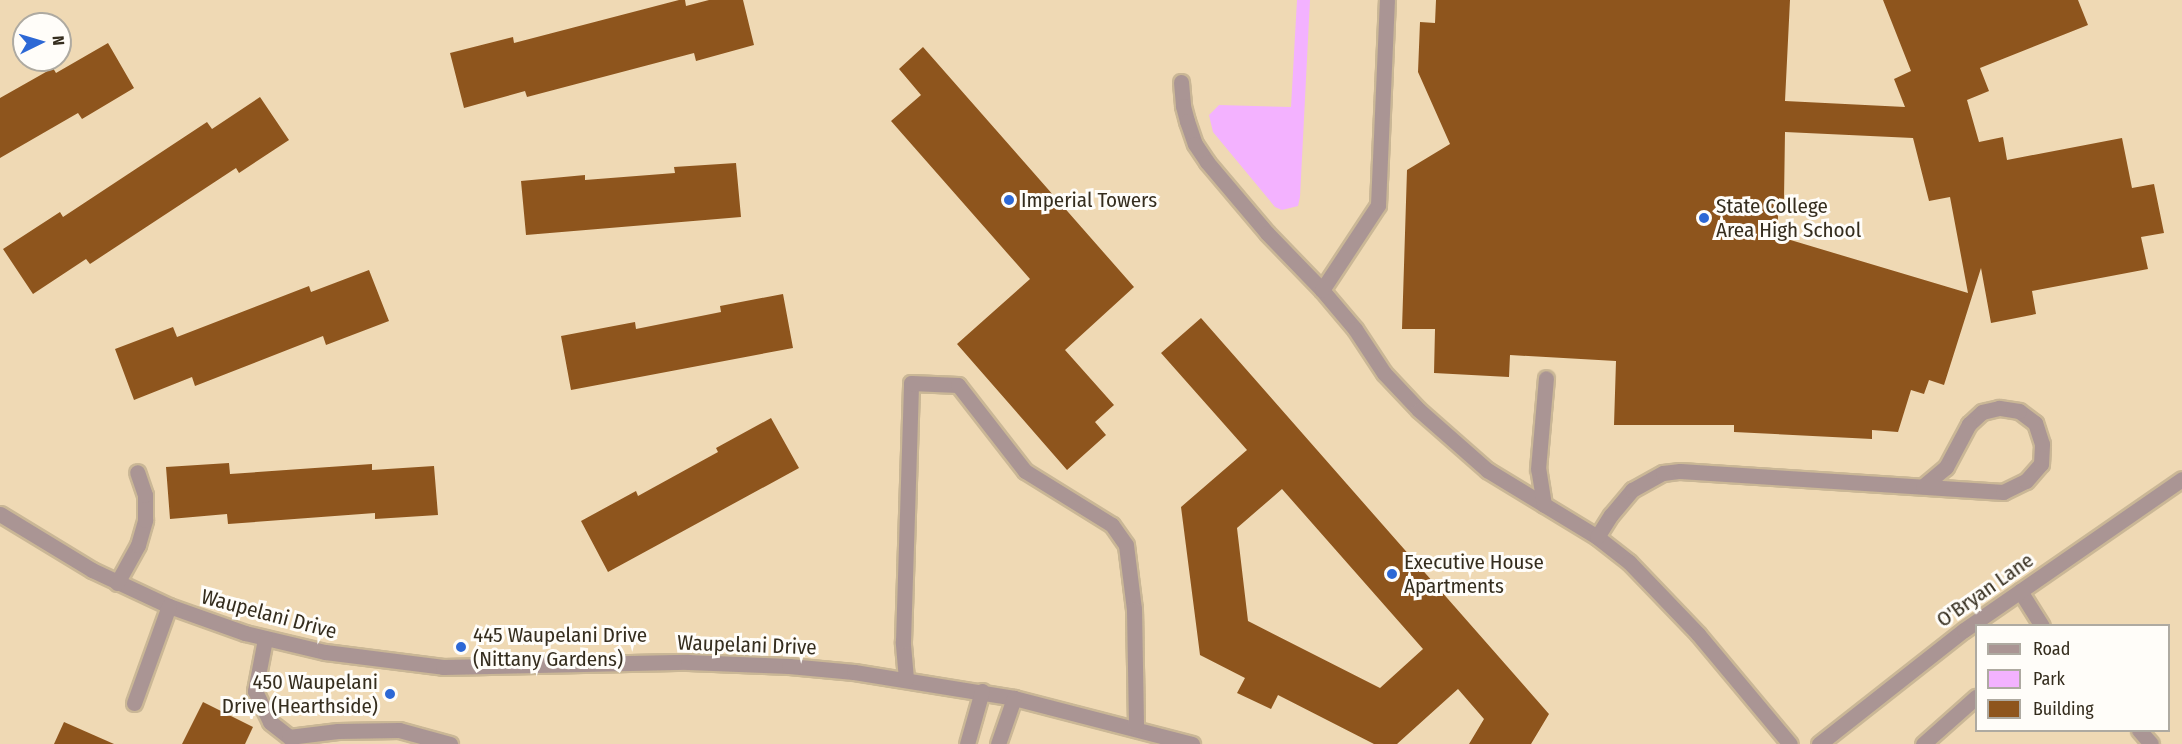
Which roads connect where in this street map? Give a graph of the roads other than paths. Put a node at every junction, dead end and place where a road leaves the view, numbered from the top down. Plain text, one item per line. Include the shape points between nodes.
1 (1387, 0) edge
2 (1181, 82) dead end
3 (1322, 290) junction
4 (1546, 378) dead end
5 (137, 472) dead end
6 (2182, 479) edge
7 (1923, 486) junction
8 (1544, 505) junction
9 (0, 514) edge
10 (1597, 537) junction
11 (117, 583) junction
12 (2020, 591) junction
13 (169, 606) junction
14 (2041, 624) edge
15 (265, 639) junction
16 (906, 679) junction
17 (981, 691) junction
18 (1014, 698) junction
19 (1975, 698) edge
20 (134, 703) dead end
21 (1136, 728) junction
22 (2141, 732) edge
23 (450, 744) edge
24 (967, 744) edge
25 (998, 744) edge
26 (1192, 744) edge
27 (1790, 744) edge
28 (1819, 744) edge
29 (1923, 744) edge
30 (2151, 744) edge

1 - 3 street via 1378,205
2 - 3 street via 1182,106 1195,144 1207,162
3 - 8 street via 1355,329 1384,373 1419,410 1487,470
4 - 8 street via 1538,469
5 - 11 street via 145,495 145,520 138,544
6 - 12 street, O'Bryan Lane
7 - 7 street via 2003,492 2026,482 2041,464 2042,444 2035,423 2019,411 1999,408 1982,412 1969,423 1946,466
7 - 10 street via 1720,472 1663,474 1632,490
8 - 10 street
9 - 11 street, Waupelani Drive via 55,550
10 - 27 street via 1629,562 1698,634
11 - 13 street, Waupelani Drive
12 - 14 street
12 - 28 street, O'Bryan Lane
13 - 15 street, Waupelani Drive
13 - 20 street
15 - 16 street, Waupelani Drive via 350,657 443,667 720,663 805,667
15 - 23 street via 255,691 270,723 290,737 338,730 399,730
16 - 17 street, Waupelani Drive
16 - 21 street via 903,641 911,383 958,385 1025,471 1112,525 1126,544
17 - 18 street, Waupelani Drive
17 - 24 street
18 - 21 street, Waupelani Drive
18 - 25 street
19 - 29 street
21 - 26 street, Waupelani Drive
22 - 30 street

